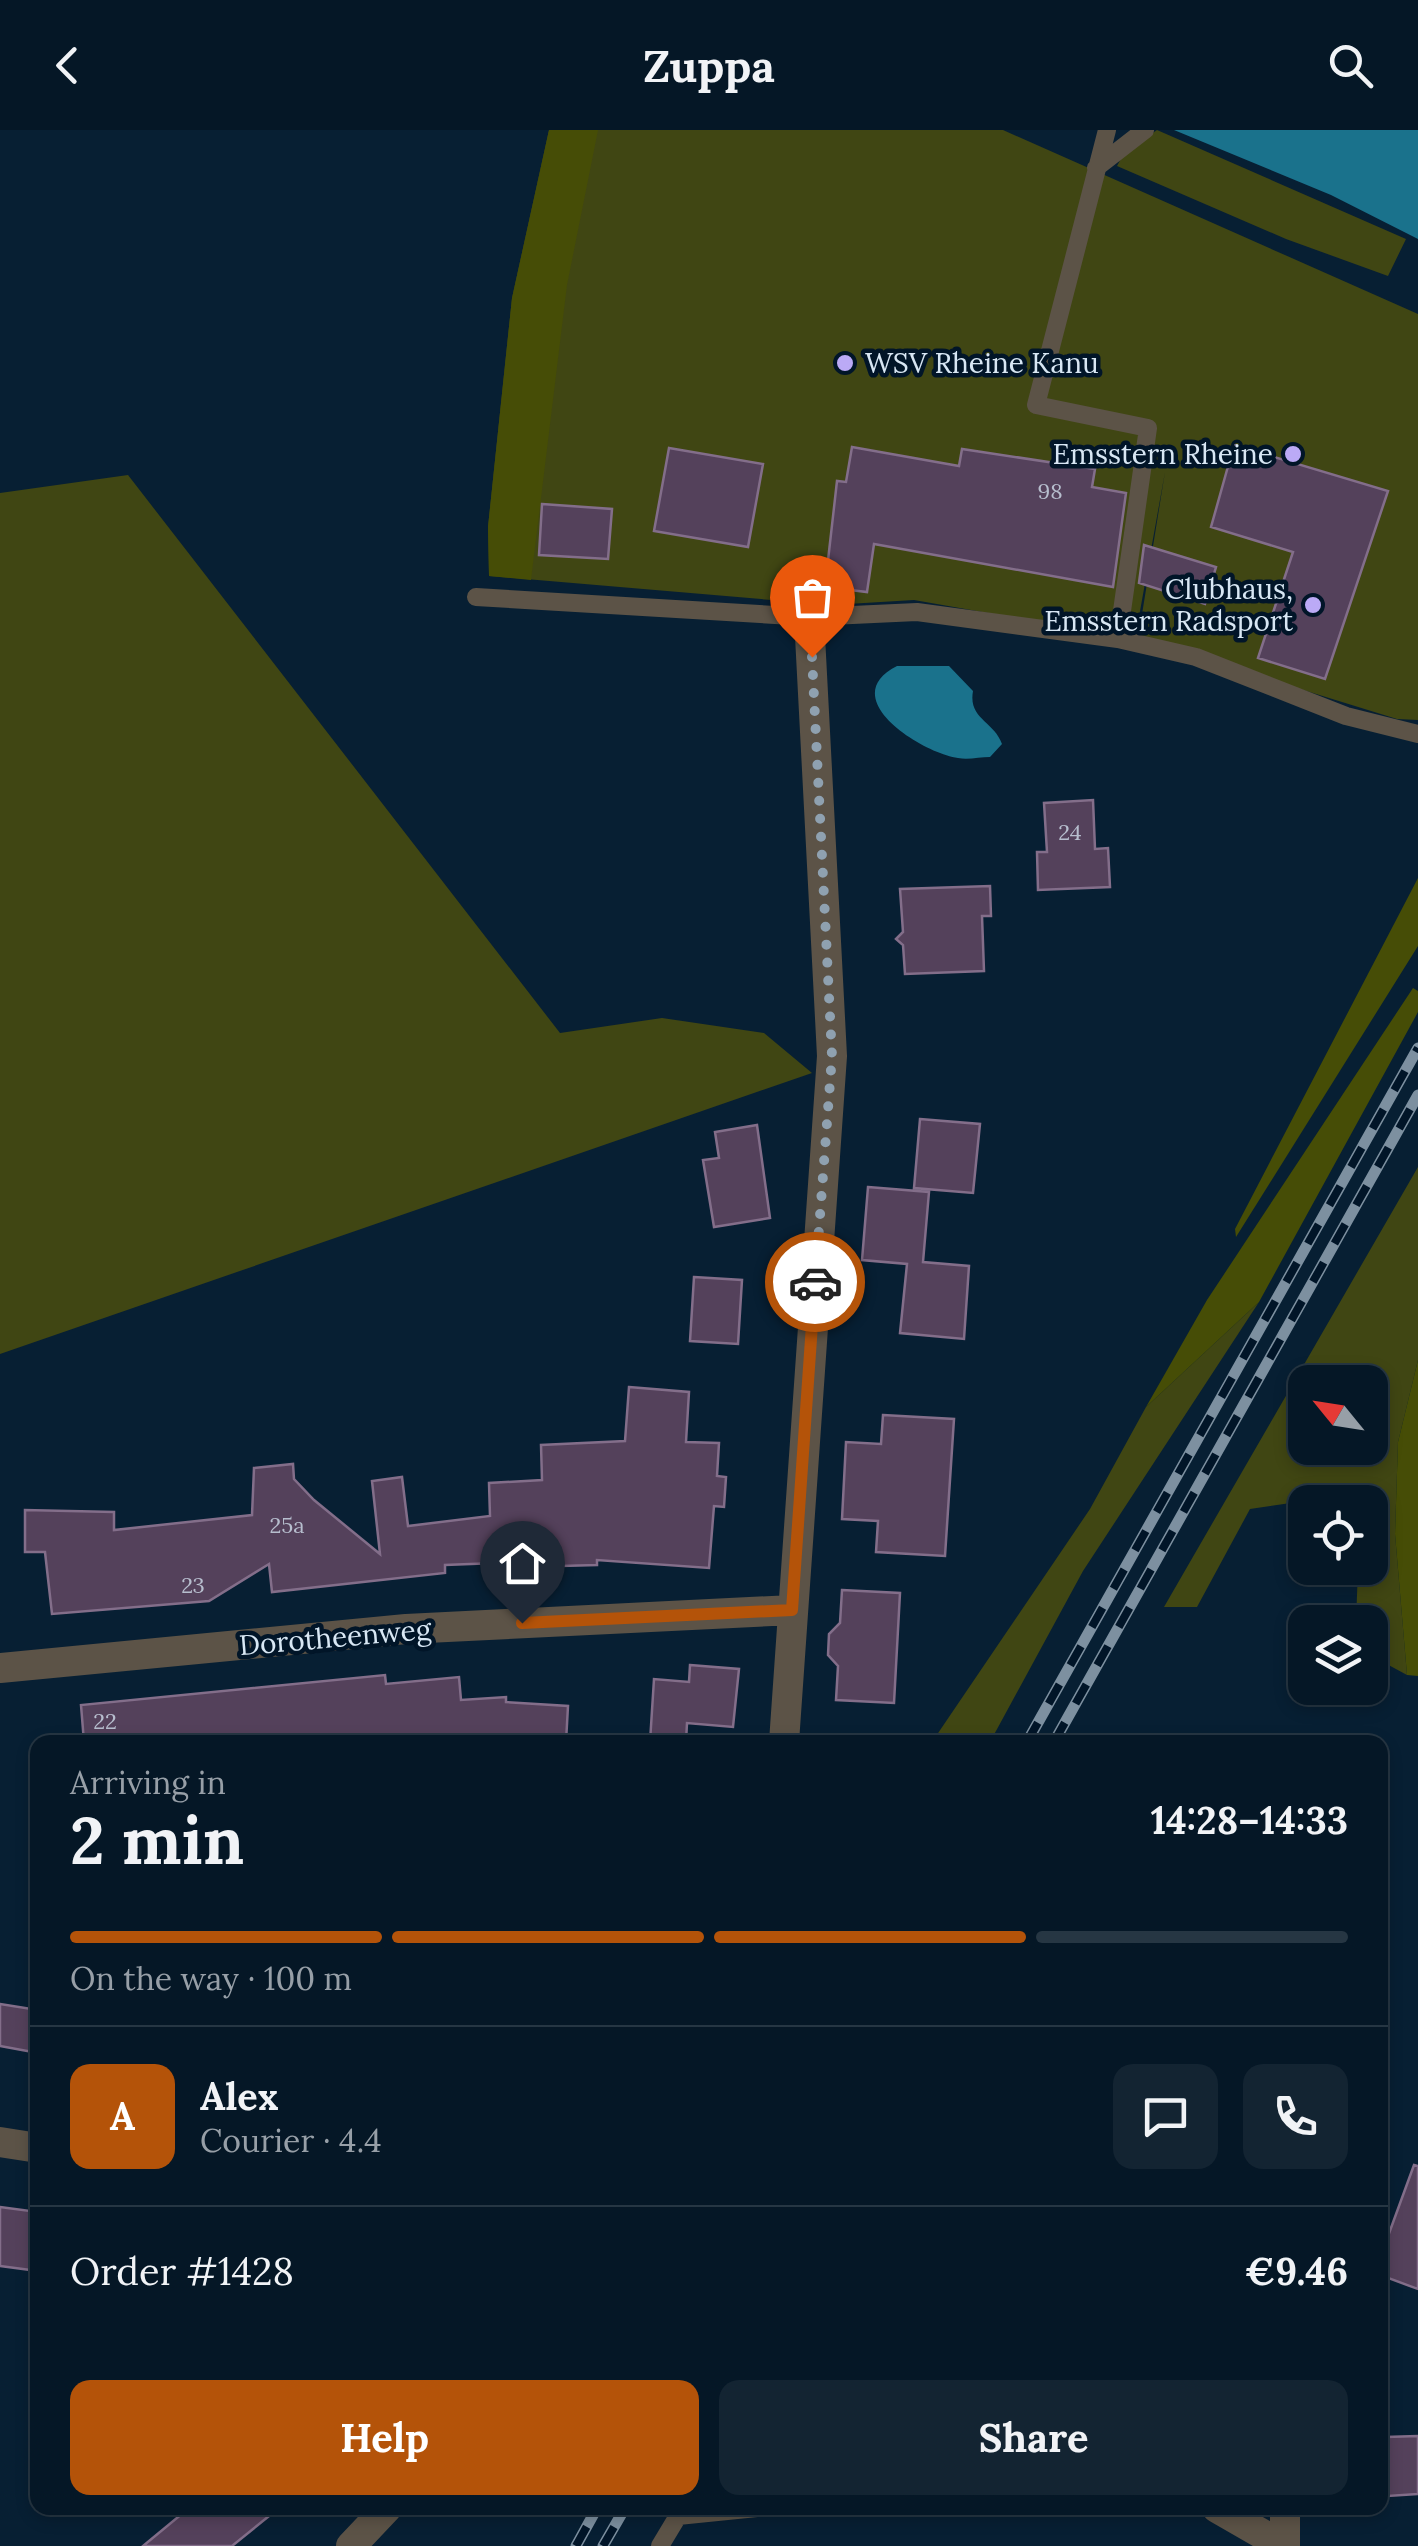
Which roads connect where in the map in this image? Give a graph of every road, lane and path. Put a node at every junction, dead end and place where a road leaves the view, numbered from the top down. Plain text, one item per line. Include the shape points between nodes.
1 (1107, 130) edge
2 (1145, 130) edge
3 (1096, 168) junction
4 (476, 597) dead end
5 (810, 617) junction
6 (1118, 638) junction
7 (1418, 734) edge
8 (792, 1610) junction
9 (0, 1668) edge
10 (784, 1735) edge
11 (0, 2142) edge
12 (30, 2147) edge
13 (380, 2515) edge
14 (688, 2515) edge
15 (1229, 2515) edge
16 (1284, 2515) edge
17 (351, 2546) edge
18 (660, 2546) edge
19 (1284, 2546) edge

1 - 3 lane
2 - 3 lane
3 - 6 lane via 1036,405 1148,428
4 - 5 lane
5 - 6 lane via 918,612
5 - 8 street via 832,1056
6 - 7 lane via 1196,657 1346,716
8 - 9 street, Dorotheenweg via 406,1629
8 - 10 street
11 - 12 street
13 - 17 street
14 - 18 lane via 678,2516
15 - 19 street
16 - 19 street

